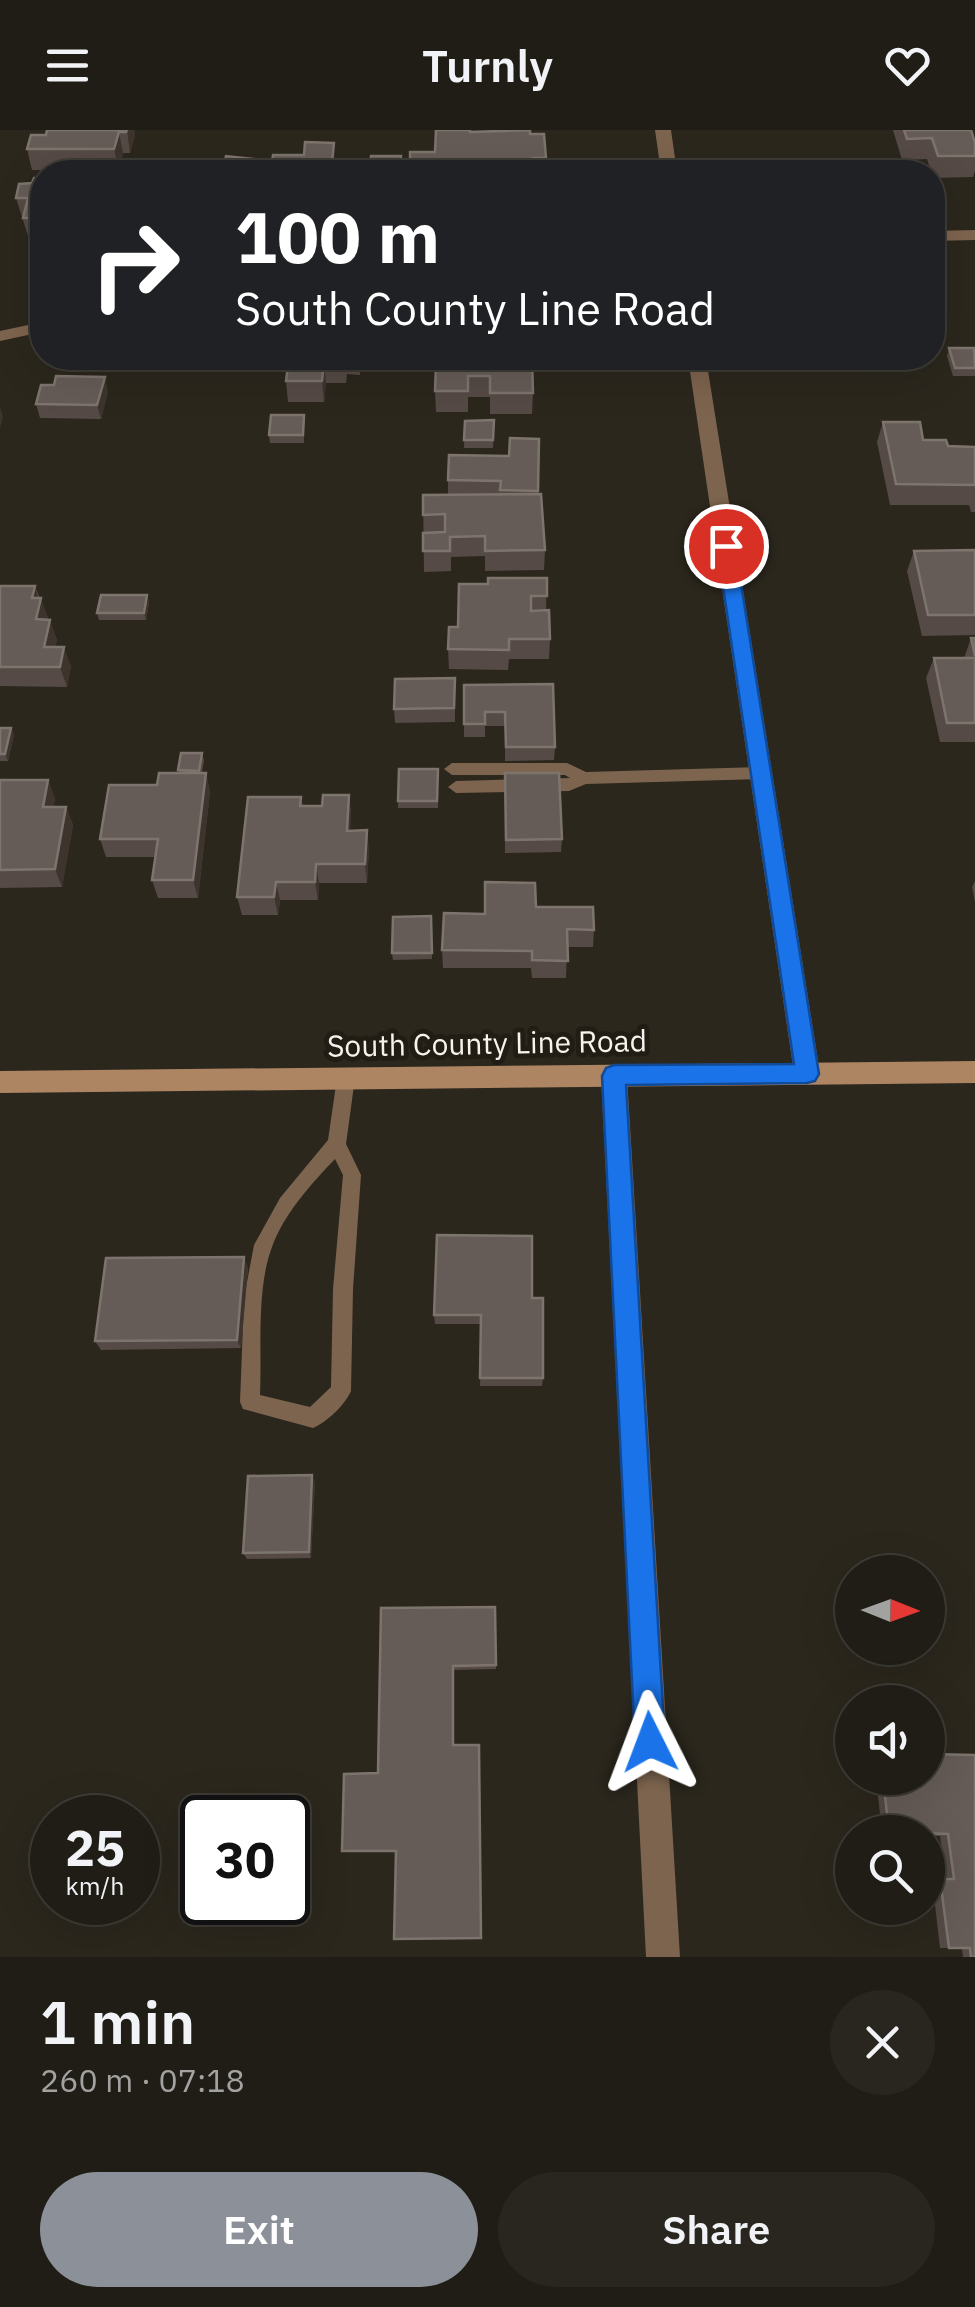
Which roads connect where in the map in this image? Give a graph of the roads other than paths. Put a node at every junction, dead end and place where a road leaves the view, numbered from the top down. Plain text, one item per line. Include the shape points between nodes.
1 (663, 130) edge
2 (667, 160) edge
3 (975, 235) edge
4 (945, 236) edge
5 (30, 329) edge
6 (0, 336) edge
7 (699, 370) edge
8 (452, 769) dead end
9 (761, 773) junction
10 (584, 778) junction
11 (456, 787) dead end
12 (975, 1072) edge
13 (807, 1074) junction
14 (614, 1076) junction
15 (346, 1078) junction
16 (0, 1082) edge
17 (337, 1144) junction
18 (662, 1957) edge

1 - 2 street
3 - 4 street
5 - 6 street
7 - 9 street
8 - 10 lane via 567,770
9 - 10 lane
9 - 13 street
10 - 11 lane via 569,785
12 - 13 main road, South County Line Road
13 - 14 main road, South County Line Road
14 - 15 main road, South County Line Road
14 - 18 street
15 - 16 main road, South County Line Road
15 - 17 lane
17 - 17 lane via 352,1174 341,1391 313,1418 250,1402 254,1325 262,1248 301,1180

